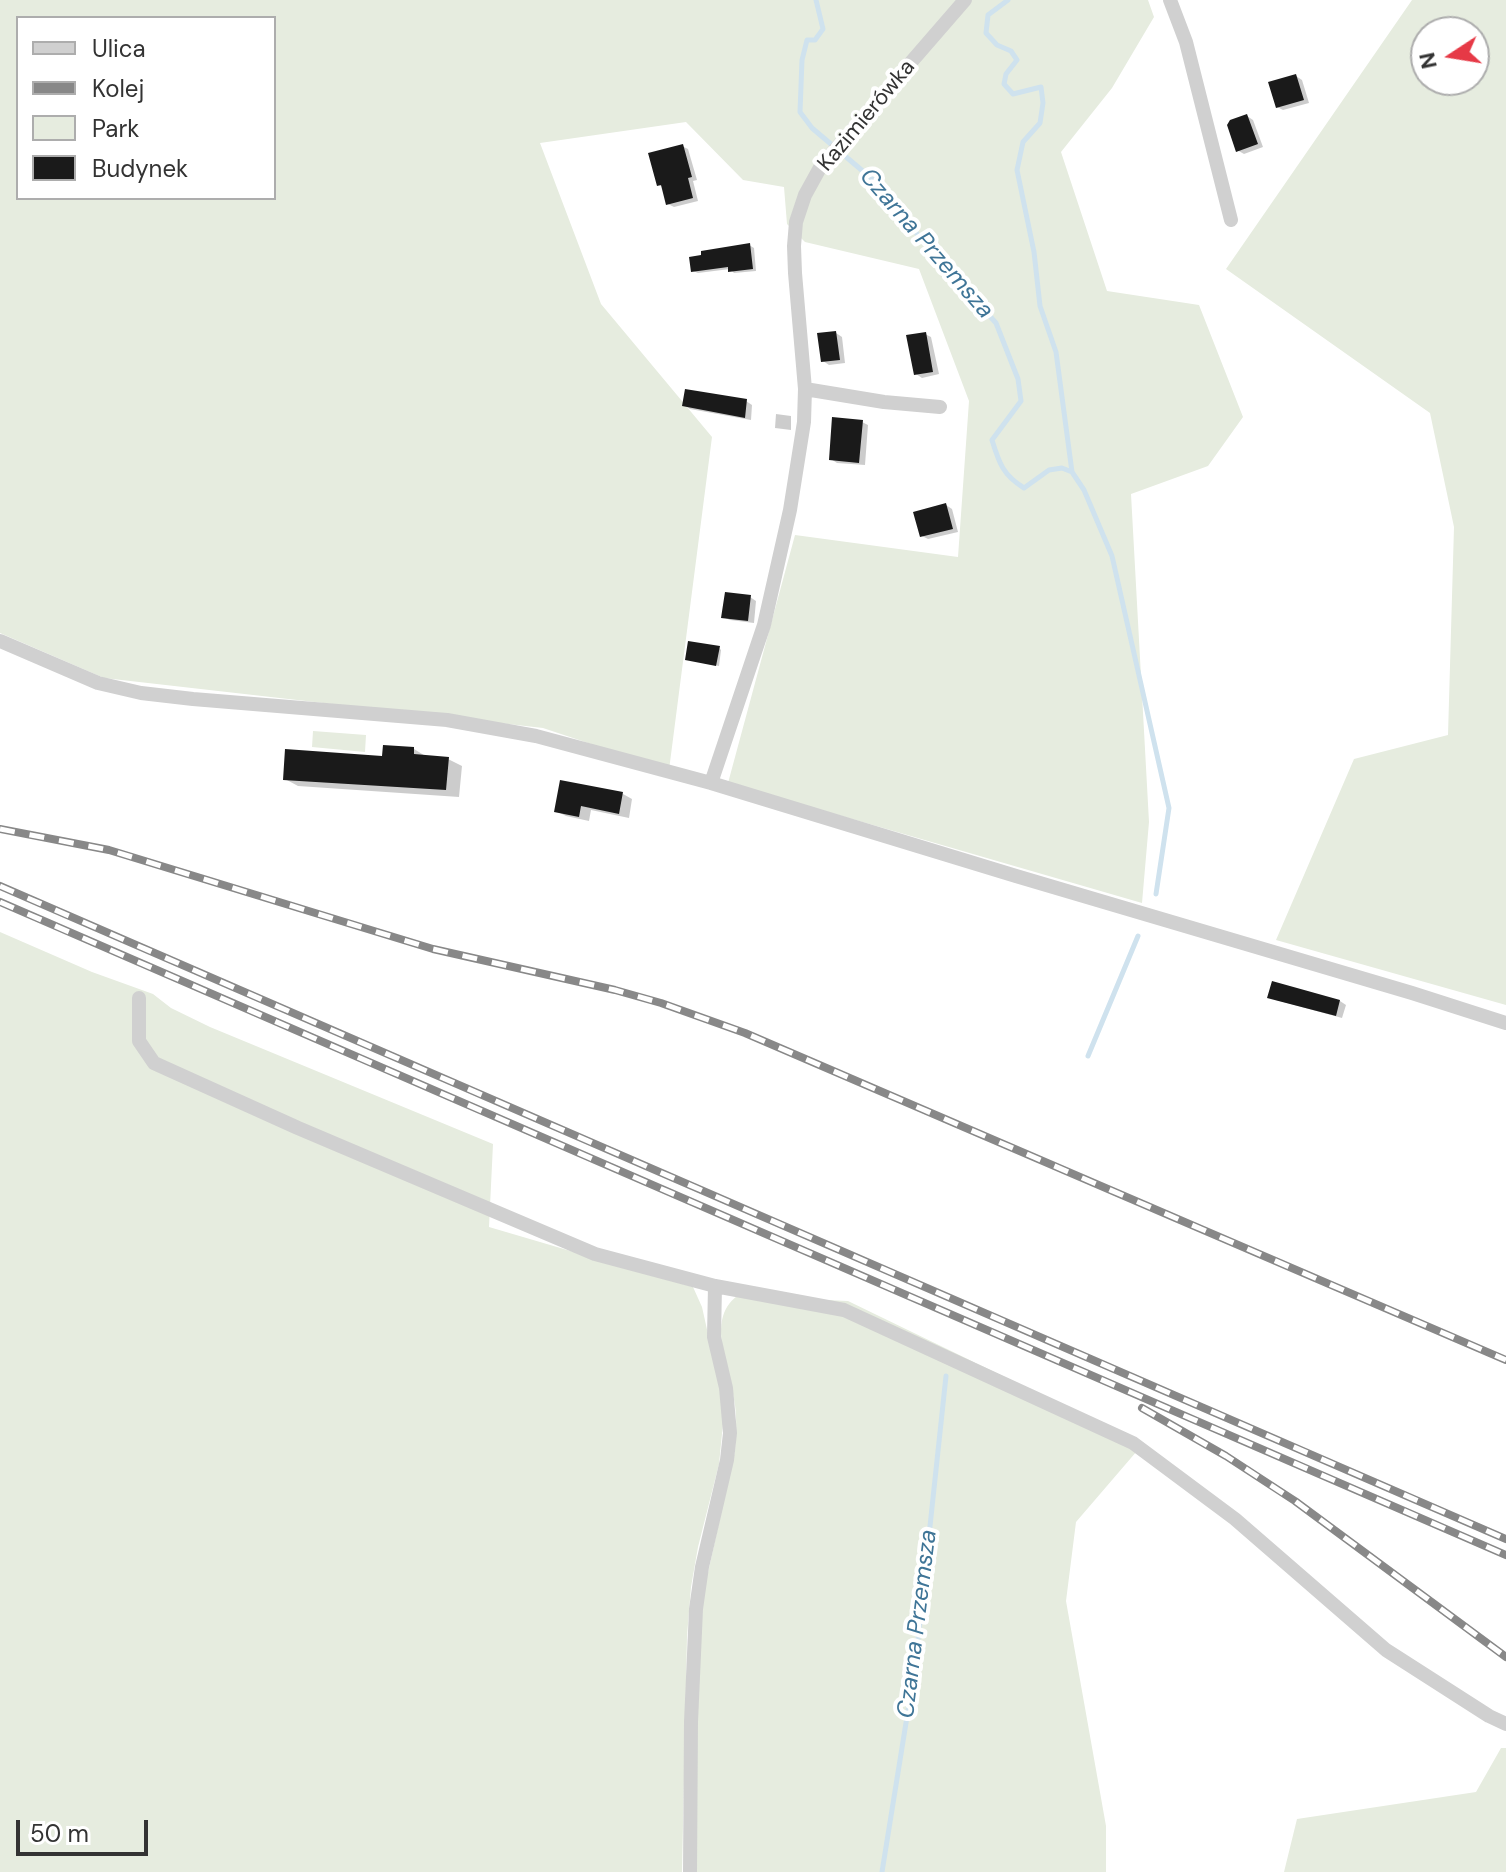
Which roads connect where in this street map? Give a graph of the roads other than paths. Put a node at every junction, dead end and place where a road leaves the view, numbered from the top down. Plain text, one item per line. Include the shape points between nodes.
1 (965, 0) edge
2 (1170, 0) edge
3 (1231, 220) dead end
4 (805, 389) junction
5 (940, 407) dead end
6 (0, 641) edge
7 (711, 783) junction
8 (139, 998) dead end
9 (1506, 1023) edge
10 (715, 1286) junction
11 (1506, 1724) edge
12 (690, 1872) edge

1 - 4 street, Kazimierówka via 821,166 805,195 796,222 795,273
2 - 3 street via 1186,42
4 - 5 street
4 - 7 street, Kazimierówka via 800,454 764,625
6 - 7 street via 98,683 141,693 447,720 536,736
7 - 9 street
8 - 10 street via 139,1041 154,1063 595,1254
10 - 11 street via 844,1310 1133,1443 1235,1519 1386,1650
10 - 12 street via 714,1337 730,1433 696,1609

